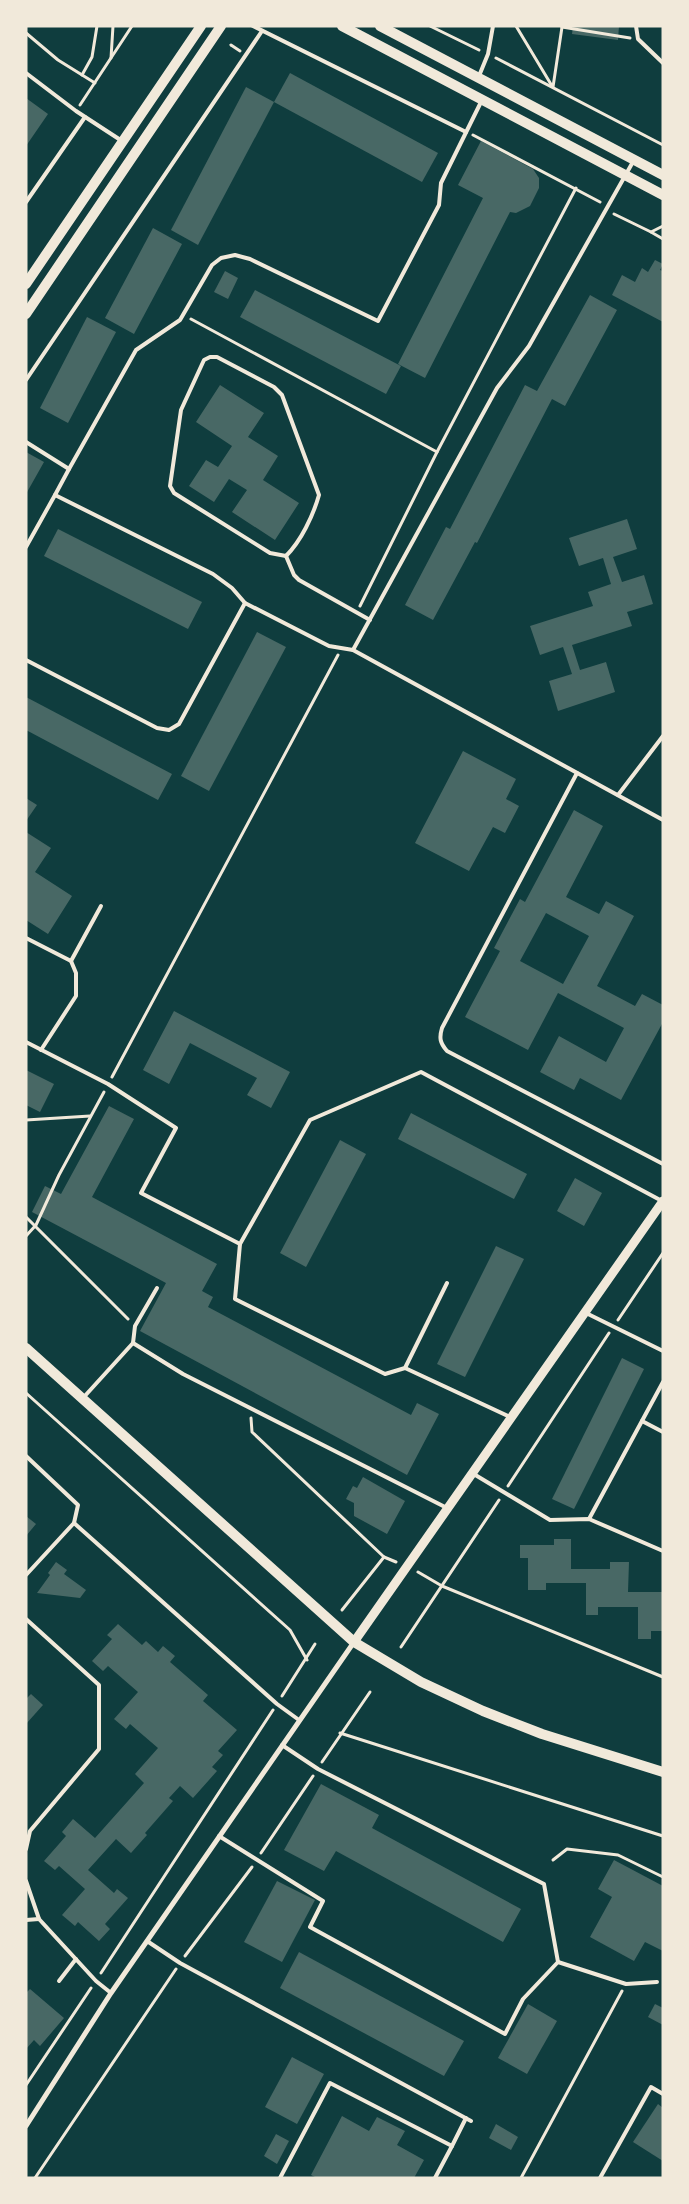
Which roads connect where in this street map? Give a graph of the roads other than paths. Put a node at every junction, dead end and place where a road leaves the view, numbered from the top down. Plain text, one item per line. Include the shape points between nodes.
1 (201, 26) edge
2 (221, 26) edge
3 (253, 26) edge
4 (342, 26) edge
5 (380, 26) edge
6 (493, 26) edge
7 (636, 26) edge
8 (262, 31) junction
9 (663, 63) edge
10 (26, 73) edge
11 (478, 78) junction
12 (490, 84) junction
13 (470, 94) junction
14 (482, 100) junction
15 (85, 117) junction
16 (466, 132) junction
17 (122, 141) junction
18 (137, 152) junction
19 (634, 160) junction
20 (625, 175) junction
21 (663, 175) edge
22 (663, 195) edge
23 (26, 202) edge
24 (26, 284) edge
25 (26, 314) edge
26 (26, 380) edge
27 (26, 442) edge
28 (69, 469) junction
29 (56, 495) junction
30 (26, 547) edge
31 (286, 556) junction
32 (245, 603) junction
33 (370, 620) junction
34 (353, 650) junction
35 (26, 660) edge
36 (663, 736) edge
37 (577, 773) junction
38 (618, 795) junction
39 (663, 820) edge
40 (101, 906) dead end
41 (26, 938) edge
42 (70, 961) junction
43 (26, 1042) edge
44 (41, 1050) junction
45 (663, 1164) edge
46 (662, 1201) edge
47 (240, 1244) junction
48 (447, 1283) dead end
49 (157, 1288) dead end
50 (584, 1312) junction
51 (133, 1343) junction
52 (26, 1348) edge
53 (663, 1351) edge
54 (406, 1368) junction
55 (663, 1382) edge
56 (83, 1398) junction
57 (511, 1418) junction
58 (642, 1421) junction
59 (663, 1432) edge
60 (26, 1456) edge
61 (472, 1473) junction
62 (447, 1508) junction
63 (589, 1519) junction
64 (74, 1523) junction
65 (663, 1551) edge
66 (26, 1575) edge
67 (26, 1619) edge
68 (354, 1642) junction
69 (299, 1720) junction
70 (282, 1746) junction
71 (663, 1772) edge
72 (219, 1836) junction
73 (26, 1849) edge
74 (26, 1881) edge
75 (39, 1919) junction
76 (26, 1920) edge
77 (147, 1941) junction
78 (76, 1959) junction
79 (558, 1962) junction
80 (59, 1981) dead end
81 (657, 1982) dead end
82 (111, 1993) junction
83 (663, 2094) edge
84 (26, 2126) edge
85 (452, 2146) junction
86 (280, 2178) edge
87 (435, 2178) edge
88 (600, 2178) edge

1 - 17 main road
2 - 18 main road
3 - 8 lane
4 - 13 main road
5 - 11 main road
6 - 11 lane via 488,54
7 - 9 lane via 638,39
8 - 16 lane
8 - 26 lane
10 - 15 lane
11 - 12 main road
11 - 13 main road
12 - 14 main road
12 - 19 main road
13 - 14 main road
14 - 16 lane
14 - 20 main road
15 - 17 lane
15 - 23 lane
16 - 28 lane via 441,183 439,205 378,321 250,258 235,255 221,258 212,266 180,320 136,350
17 - 18 main road
17 - 24 main road
18 - 25 main road
19 - 20 lane
19 - 21 main road
20 - 22 main road
20 - 33 lane via 529,346 497,388
27 - 28 lane
28 - 29 lane
29 - 30 lane
29 - 32 lane via 213,574
31 - 31 lane via 295,547 319,495 282,396 274,387 217,357 210,357 204,360 181,410 170,486 174,494 270,553
31 - 33 lane via 299,580
32 - 34 lane via 329,646
32 - 35 lane via 178,724 170,730 157,728
33 - 34 lane
34 - 37 lane
36 - 38 lane
37 - 38 lane
37 - 45 lane via 439,1037 447,1051
38 - 39 lane
40 - 42 lane
41 - 42 lane
42 - 44 lane via 76,973 76,996
43 - 44 lane
44 - 47 lane via 108,1084 176,1128 141,1193
46 - 47 lane via 421,1072 310,1120
46 - 50 street
47 - 54 lane via 235,1299 385,1374
48 - 54 lane
49 - 51 lane via 135,1326
50 - 53 lane
50 - 57 street
51 - 56 lane
51 - 62 lane via 184,1374
52 - 56 main road
54 - 57 lane
55 - 58 lane
56 - 68 main road
57 - 61 street
58 - 59 lane
58 - 63 lane
60 - 64 lane via 78,1505
61 - 62 street
61 - 63 lane via 550,1520
62 - 68 street
63 - 65 lane
64 - 66 lane
64 - 69 lane
67 - 73 lane via 99,1685 99,1749 30,1832
68 - 69 street
68 - 71 main road via 421,1682 484,1711 542,1734
69 - 70 street
70 - 72 street
70 - 79 lane via 318,1769 544,1884
72 - 77 street
72 - 79 lane via 323,1901 310,1927 505,2034 523,1999
74 - 75 lane
75 - 76 lane
75 - 78 lane
77 - 82 street
77 - 85 lane via 468,2120
78 - 80 lane
78 - 82 lane
79 - 81 lane via 626,1984
82 - 84 street
83 - 88 lane via 651,2087
85 - 86 lane via 330,2083
85 - 87 lane

